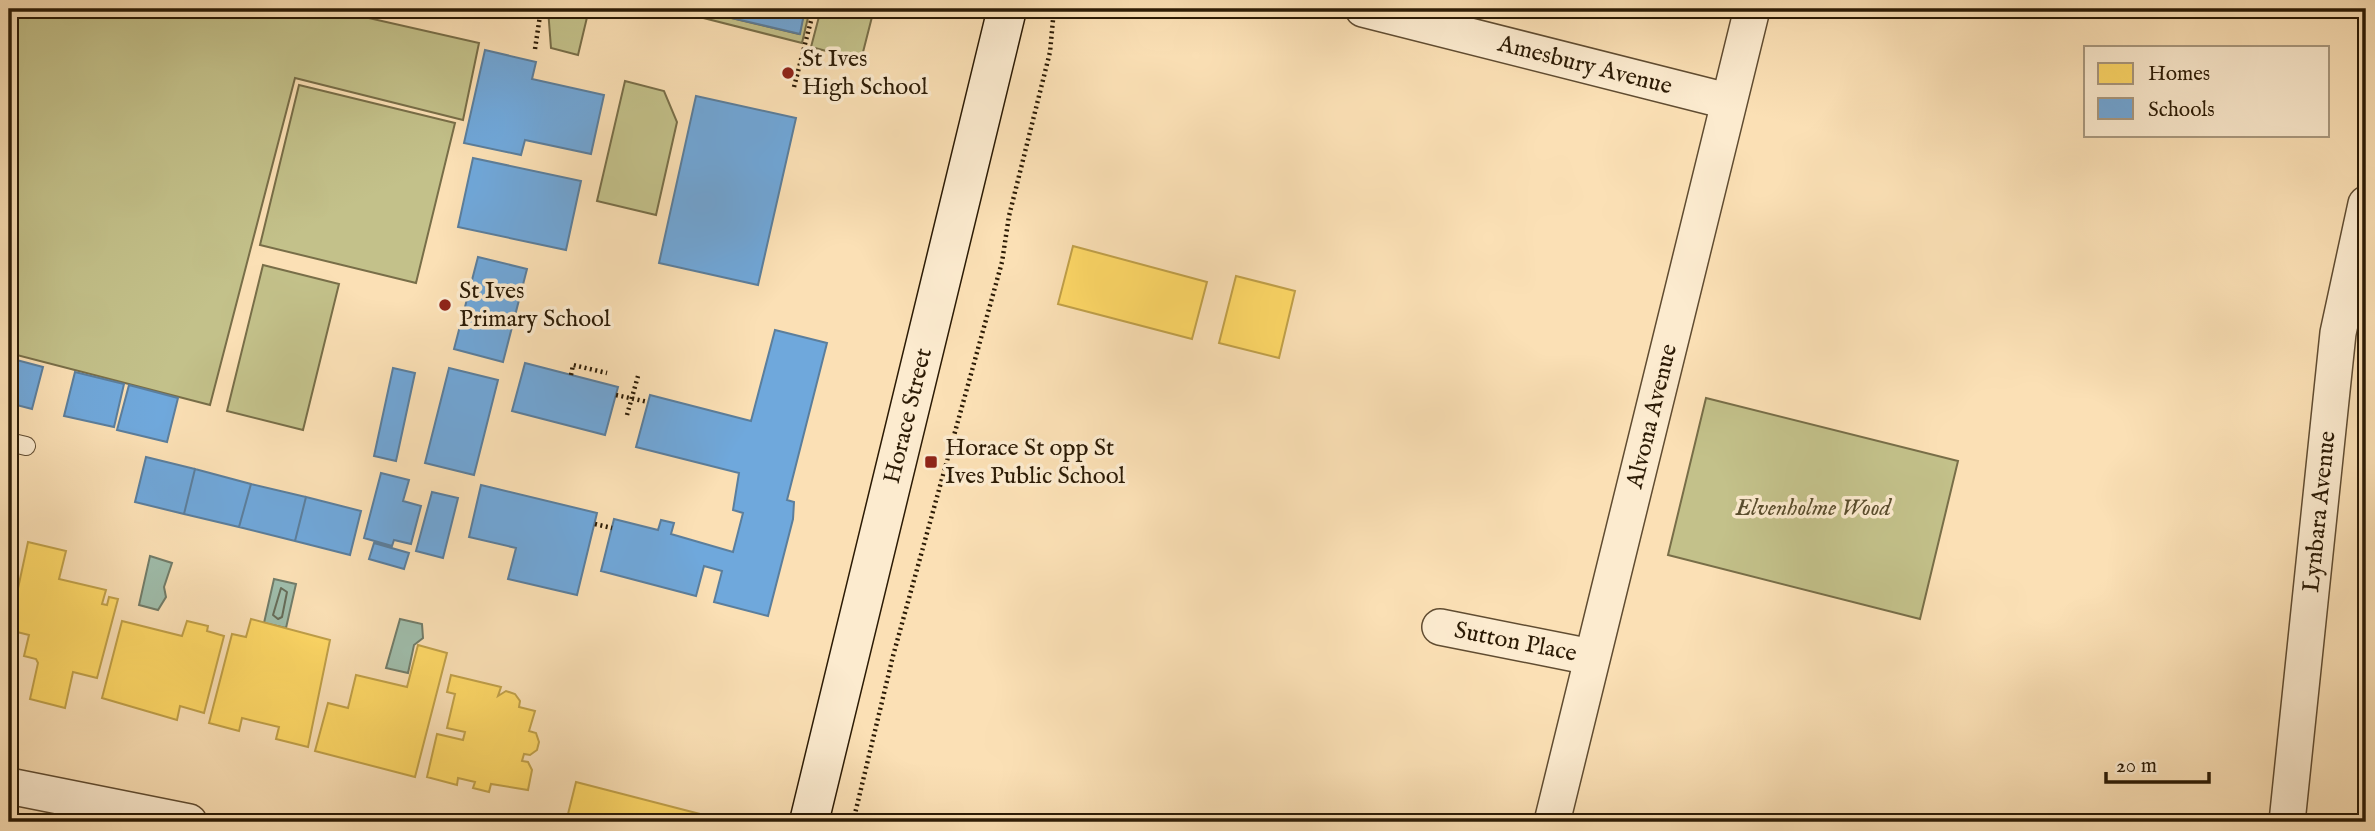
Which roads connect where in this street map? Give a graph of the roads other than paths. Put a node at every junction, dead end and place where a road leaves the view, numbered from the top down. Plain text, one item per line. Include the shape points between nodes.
1 (1007, 9) edge
2 (1363, 9) edge
3 (1752, 9) edge
4 (1727, 102) junction
5 (2366, 204) edge
6 (1440, 627) dead end
7 (1591, 657) junction
8 (9, 786) edge
9 (190, 822) edge
10 (809, 822) edge
11 (1552, 822) edge
12 (2287, 822) edge

1 - 10 main road, Horace Street
2 - 4 street, Amesbury Avenue
3 - 4 street, Alvona Avenue
4 - 7 street, Alvona Avenue
5 - 12 street, Lynbara Avenue via 2337,333
6 - 7 street, Sutton Place
7 - 11 street, Alvona Avenue
8 - 9 street

